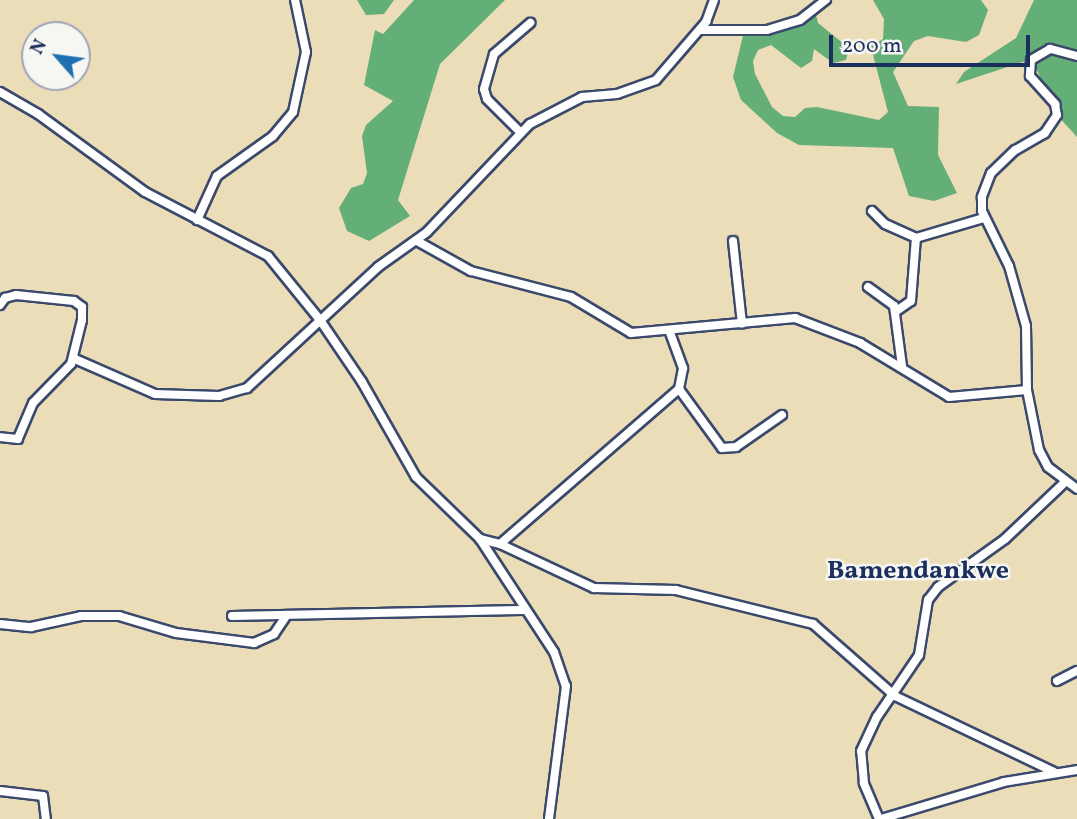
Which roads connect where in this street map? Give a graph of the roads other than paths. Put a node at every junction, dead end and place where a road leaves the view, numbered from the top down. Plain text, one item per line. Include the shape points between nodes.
1 (295, 0) edge
2 (714, 0) edge
3 (825, 0) edge
4 (530, 23) dead end
5 (700, 30) junction
6 (1077, 56) edge
7 (0, 92) edge
8 (521, 134) junction
9 (872, 211) dead end
10 (984, 218) junction
11 (197, 220) junction
12 (916, 238) junction
13 (417, 241) junction
14 (733, 241) dead end
15 (868, 287) dead end
16 (0, 305) edge
17 (895, 312) junction
18 (320, 320) junction
19 (742, 324) junction
20 (670, 330) junction
21 (75, 359) junction
22 (902, 366) junction
23 (679, 389) junction
24 (1027, 390) junction
25 (782, 415) dead end
26 (0, 437) edge
27 (1064, 483) junction
28 (1077, 489) edge
29 (480, 539) junction
30 (500, 544) junction
31 (523, 610) junction
32 (287, 615) junction
33 (232, 616) dead end
34 (0, 624) edge
35 (1077, 671) edge
36 (1057, 681) dead end
37 (895, 696) junction
38 (1077, 770) edge
39 (1054, 772) junction
40 (0, 791) edge
41 (46, 819) edge
42 (549, 819) edge
43 (880, 819) edge

1 - 11 street via 306,51 293,112 273,136 217,176
2 - 5 street
3 - 5 street via 800,20 767,30
4 - 8 street via 498,48 485,89 487,99
5 - 8 street via 652,83 617,94 582,97 550,111
6 - 10 street via 1050,48 1031,60 1030,76 1055,104 1057,116 1045,133 1016,150 991,173 982,197
7 - 11 street via 145,192
8 - 13 street
9 - 12 street via 885,224
10 - 12 street
10 - 24 street via 1009,266 1021,304
11 - 18 street via 268,256
12 - 17 street via 911,302
13 - 18 street via 378,267
13 - 20 street via 471,271 571,298 624,331
14 - 19 street
15 - 17 street via 891,300
16 - 21 street via 16,295 79,303 82,320
17 - 22 street
18 - 21 street via 255,383 219,396 168,396 140,390
18 - 29 street via 421,484
19 - 20 street
19 - 22 street via 795,318 860,343
20 - 23 street via 683,368
21 - 26 street via 33,404 18,439
22 - 24 street via 950,397
23 - 25 street via 722,448 736,447
23 - 30 street
24 - 27 street via 1039,450
27 - 28 street
27 - 37 street via 1005,539 928,600 919,655
29 - 30 street
29 - 31 street
30 - 37 street via 594,589 676,590 802,620 826,631
31 - 32 street
31 - 42 street via 554,652 566,686
32 - 33 street
32 - 34 street via 274,634 254,643 155,629 120,616 81,616 31,627
35 - 36 street
37 - 39 street
37 - 43 street via 877,717 861,751 864,783
38 - 39 street
39 - 43 street via 971,790
40 - 41 street via 43,796

